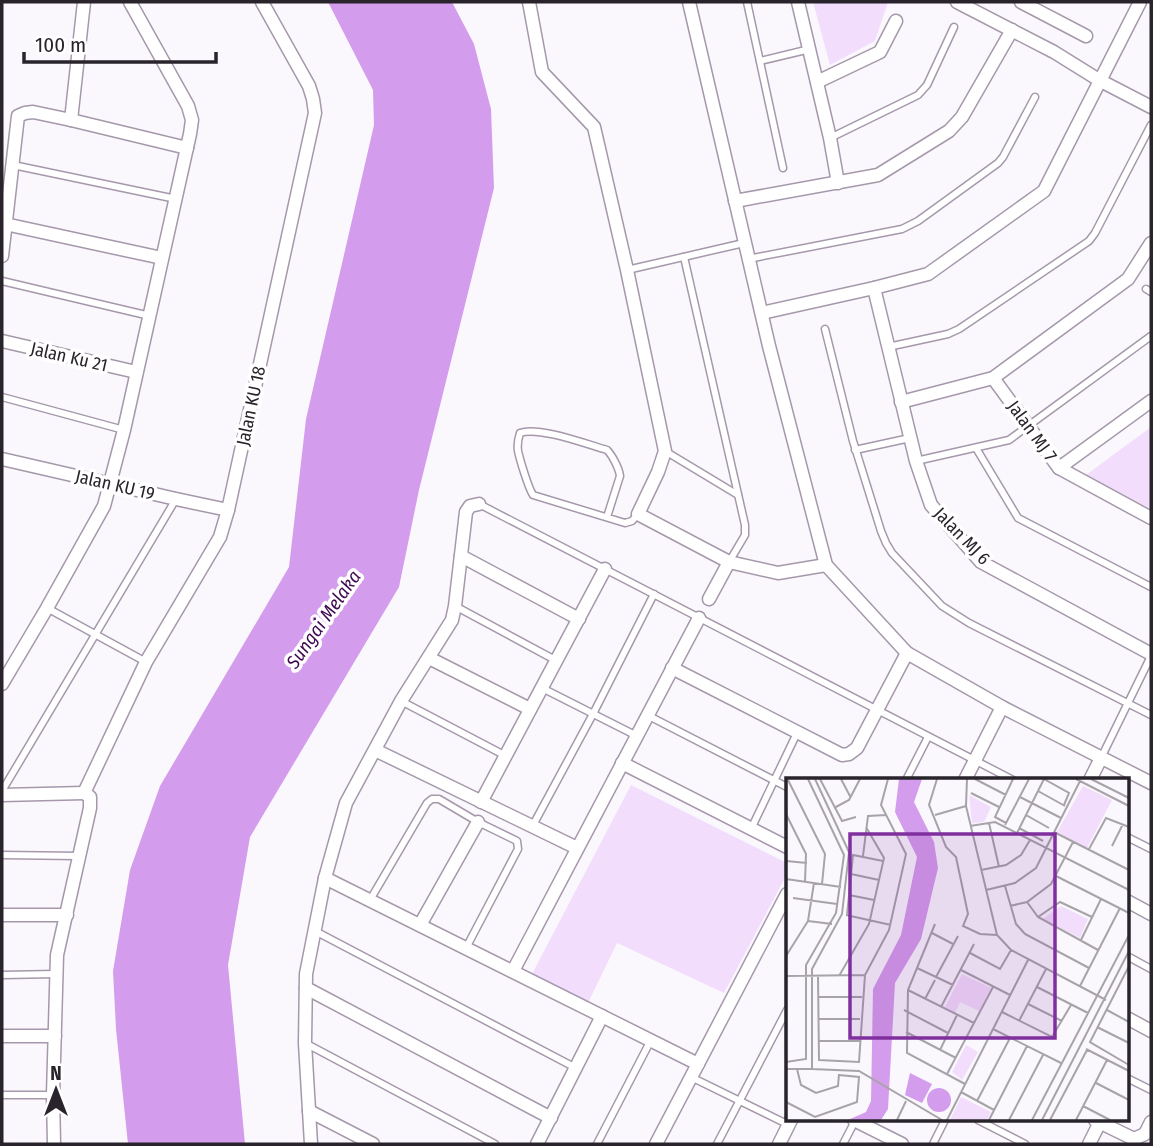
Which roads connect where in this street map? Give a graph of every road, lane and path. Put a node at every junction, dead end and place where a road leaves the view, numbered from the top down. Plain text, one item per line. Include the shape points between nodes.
1 (84, 2) edge
2 (130, 2) edge
3 (262, 2) edge
4 (529, 2) edge
5 (689, 2) edge
6 (747, 2) edge
7 (798, 2) edge
8 (957, 2) edge
9 (1021, 2) edge
10 (1140, 2) edge
11 (897, 21) dead end
12 (954, 27) dead end
13 (1012, 30) junction
14 (1086, 36) dead end
15 (810, 49) junction
16 (760, 61) junction
17 (1099, 80) junction
18 (817, 82) junction
19 (1035, 97) dead end
20 (1151, 107) edge
21 (71, 120) junction
22 (1151, 125) edge
23 (830, 138) junction
24 (187, 148) junction
25 (11, 164) junction
26 (783, 168) dead end
27 (838, 183) junction
28 (176, 199) junction
29 (735, 201) junction
30 (5, 224) junction
31 (744, 243) junction
32 (1151, 243) edge
33 (2, 256) edge
34 (684, 257) junction
35 (162, 258) junction
36 (748, 259) junction
37 (627, 270) junction
38 (2, 281) edge
39 (874, 288) junction
40 (762, 313) junction
41 (150, 316) junction
42 (825, 329) dead end
43 (1151, 336) edge
44 (2, 341) edge
45 (888, 347) junction
46 (136, 372) junction
47 (993, 378) junction
48 (2, 397) edge
49 (1151, 401) edge
50 (901, 402) junction
51 (1028, 426) junction
52 (124, 430) junction
53 (910, 438) junction
54 (976, 447) junction
55 (855, 450) junction
56 (665, 451) junction
57 (2, 458) edge
58 (916, 461) junction
59 (1059, 468) junction
60 (111, 483) junction
61 (739, 495) junction
62 (176, 499) junction
63 (479, 505) joint
64 (228, 510) junction
65 (638, 514) junction
66 (607, 517) junction
67 (1151, 518) edge
68 (461, 556) junction
69 (729, 562) junction
70 (826, 565) junction
71 (605, 569) junction
72 (1151, 587) edge
73 (654, 594) junction
74 (709, 599) dead end
75 (455, 607) junction
76 (47, 608) junction
77 (699, 618) junction
78 (579, 619) junction
79 (96, 635) junction
80 (906, 653) junction
81 (1151, 655) edge
82 (429, 658) junction
83 (557, 661) junction
84 (146, 662) junction
85 (672, 668) junction
86 (2, 684) edge
87 (542, 688) junction
88 (401, 701) junction
89 (1128, 704) junction
90 (1002, 707) junction
91 (530, 709) junction
92 (877, 711) junction
93 (593, 714) junction
94 (647, 715) junction
95 (1151, 715) edge
96 (797, 733) junction
97 (637, 736) junction
98 (928, 737) junction
99 (375, 750) junction
100 (506, 756) junction
101 (1101, 758) junction
102 (974, 761) junction
103 (622, 763) junction
104 (907, 778) edge
105 (966, 778) edge
106 (1009, 778) edge
107 (1091, 778) edge
108 (774, 781) junction
109 (1151, 783) edge
110 (786, 787) edge
111 (2, 793) edge
112 (84, 793) junction
113 (481, 802) junction
114 (478, 822) junction
115 (532, 827) junction
116 (751, 829) junction
117 (1128, 838) edge
118 (786, 846) edge
119 (578, 848) junction
120 (1151, 849) edge
121 (2, 855) edge
122 (79, 856) junction
123 (326, 878) junction
124 (786, 896) edge
125 (369, 900) junction
126 (1128, 902) edge
127 (1151, 914) edge
128 (2, 915) edge
129 (66, 915) junction
130 (420, 925) junction
131 (314, 931) junction
132 (467, 948) junction
133 (1128, 957) edge
134 (1151, 969) edge
135 (513, 971) junction
136 (57, 974) junction
137 (2, 975) edge
138 (306, 988) junction
139 (786, 1012) edge
140 (601, 1016) junction
141 (1128, 1019) edge
142 (1151, 1031) edge
143 (2, 1036) edge
144 (55, 1036) junction
145 (651, 1040) junction
146 (305, 1043) junction
147 (698, 1064) junction
148 (576, 1068) junction
149 (691, 1077) junction
150 (1128, 1078) edge
151 (1151, 1090) edge
152 (53, 1094) junction
153 (2, 1095) edge
154 (740, 1101) junction
155 (309, 1111) junction
156 (551, 1118) junction
157 (786, 1120) edge
158 (790, 1122) edge
159 (854, 1122) edge
160 (859, 1122) edge
161 (944, 1122) edge
162 (982, 1122) edge
163 (1098, 1122) edge
164 (1100, 1122) edge
165 (1151, 1122) edge
166 (54, 1144) edge
167 (311, 1144) edge
168 (373, 1144) edge
169 (495, 1144) edge
170 (537, 1144) edge
171 (597, 1144) edge
172 (656, 1144) edge
173 (717, 1144) edge
174 (779, 1144) edge
175 (843, 1144) edge
176 (900, 1144) edge
177 (933, 1144) edge
178 (1026, 1144) edge
179 (1089, 1144) edge

1 - 21 street
2 - 24 street via 188,106 192,120
3 - 64 street, Jalan KU 18 via 309,86 315,113
4 - 37 street via 542,72 594,127
5 - 29 street
6 - 16 lane
7 - 15 street
8 - 13 street
9 - 14 street
10 - 17 street
11 - 18 street via 880,52
12 - 23 lane via 918,95
13 - 17 street
13 - 27 street via 949,131 878,175
15 - 16 lane
15 - 18 street
16 - 26 lane
17 - 20 street
17 - 39 street via 1044,191 928,274
18 - 23 street
19 - 36 lane via 998,163 918,221 902,229
21 - 24 street
21 - 25 street via 33,112 18,116
22 - 45 lane via 1095,233 1083,246 959,329
23 - 27 street
24 - 28 street
25 - 28 lane
25 - 30 street
27 - 29 street
28 - 35 street
29 - 31 street
30 - 33 street
30 - 35 street
31 - 34 lane
31 - 36 street
32 - 47 street via 1128,279
34 - 37 lane
34 - 61 lane
35 - 41 street
36 - 40 street
37 - 56 street
38 - 41 lane
39 - 40 street
39 - 45 street, Jalan MJ 6
40 - 70 street
41 - 46 street
42 - 55 lane
43 - 51 lane
44 - 46 street, Jalan Ku 21
45 - 50 street, Jalan MJ 6
46 - 52 street
47 - 50 street
47 - 51 street, Jalan MJ 7
48 - 52 lane
49 - 59 street
50 - 53 street, Jalan MJ 6
51 - 54 lane via 1009,440
51 - 59 street, Jalan MJ 7
52 - 60 street
53 - 55 lane
53 - 58 street, Jalan MJ 6
54 - 58 lane
54 - 72 lane via 1018,517
55 - 89 lane via 886,543 942,607
56 - 61 lane
56 - 65 street
57 - 60 street, Jalan KU 19
58 - 81 street, Jalan MJ 6 via 932,505 981,562
59 - 67 street, Jalan MJ 7
60 - 62 street, Jalan KU 19
60 - 76 street via 104,506
61 - 69 lane via 746,531
62 - 64 street, Jalan KU 19
62 - 79 lane
63 - 68 street via 466,512
63 - 71 lane
64 - 84 street, Jalan KU 18 via 220,537
65 - 66 lane via 625,523
65 - 69 street
66 - 66 lane via 533,495 518,451 520,433 540,431 607,450 620,476
68 - 75 street
68 - 78 street
69 - 70 street via 778,573
69 - 74 street
70 - 80 street
71 - 73 lane
71 - 78 street
73 - 77 lane
73 - 93 lane
75 - 82 street
75 - 83 lane
76 - 79 lane
76 - 86 street
77 - 85 street
77 - 92 lane
78 - 83 street
79 - 84 lane
79 - 111 lane
80 - 90 street
80 - 92 street
81 - 89 lane
82 - 88 street
82 - 91 street
83 - 87 street
84 - 112 street, Jalan KU 18
85 - 94 street
85 - 96 street
87 - 91 street
87 - 93 lane
88 - 99 street
88 - 100 lane
89 - 95 lane
89 - 101 lane
90 - 101 street
90 - 102 street
91 - 100 street
92 - 96 street via 849,754 842,755
92 - 98 lane
93 - 97 lane
93 - 115 lane
94 - 97 street
94 - 108 lane
96 - 108 lane
97 - 103 street
98 - 102 lane
98 - 104 lane
99 - 113 street
99 - 123 street via 346,803
100 - 113 street
101 - 107 street
101 - 109 street
102 - 105 street
102 - 106 lane
103 - 116 street
103 - 119 street
108 - 110 lane
108 - 116 lane
111 - 112 street
112 - 122 street via 90,797 90,807
113 - 115 street
114 - 125 lane via 432,799
114 - 130 street
114 - 132 lane via 517,841 518,849
115 - 119 street
116 - 118 street
117 - 120 lane
119 - 135 street
121 - 122 lane
122 - 129 street
123 - 125 street
123 - 131 street
124 - 147 street
125 - 130 street
126 - 127 street
128 - 129 street
129 - 136 street
130 - 132 street
131 - 138 street
131 - 148 lane
132 - 135 street
133 - 134 lane
135 - 140 street
136 - 137 lane
136 - 144 street
138 - 146 street
138 - 156 street
139 - 154 lane
140 - 145 street
140 - 148 street
141 - 142 street
143 - 144 street
144 - 152 street
145 - 147 street
145 - 171 lane
146 - 155 street
146 - 169 lane
147 - 149 street
148 - 156 street
149 - 154 lane
149 - 172 street
150 - 151 lane
152 - 153 lane
152 - 166 street
154 - 157 lane
154 - 173 lane
155 - 167 street
155 - 168 street
156 - 170 street
158 - 174 street
159 - 175 lane
160 - 176 street
161 - 177 lane
162 - 178 lane
163 - 179 street
164 - 165 street via 1134,1139 1145,1134

